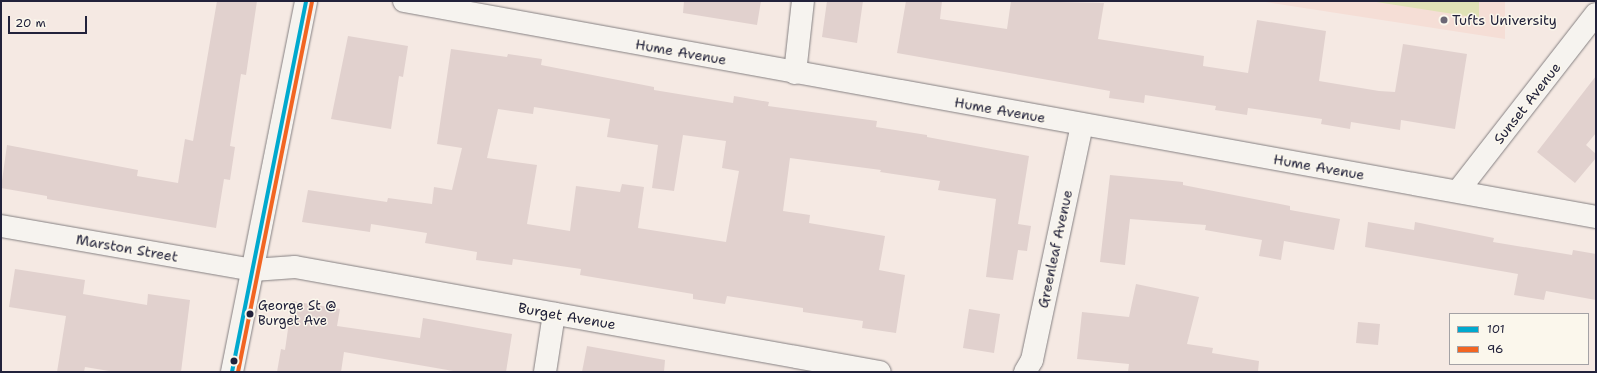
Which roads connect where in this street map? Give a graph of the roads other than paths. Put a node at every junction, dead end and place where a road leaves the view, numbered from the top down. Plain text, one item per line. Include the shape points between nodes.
1 (306, 1) edge
2 (404, 1) edge
3 (802, 1) edge
4 (1596, 14) edge
5 (795, 73) junction
6 (1082, 125) junction
7 (1458, 191) junction
8 (1596, 217) edge
9 (1, 226) edge
10 (254, 270) junction
11 (554, 314) junction
12 (232, 372) edge
13 (545, 372) edge
14 (880, 372) edge
15 (1026, 372) edge

1 - 10 street
2 - 5 street, Hume Avenue
3 - 5 street
4 - 7 street, Sunset Avenue
5 - 6 street, Hume Avenue
6 - 7 street, Hume Avenue
6 - 15 street, Greenleaf Avenue via 1032,360
7 - 8 street, Hume Avenue
9 - 10 street, Marston Street
10 - 11 street, Burget Avenue via 295,267
10 - 12 street
11 - 13 street
11 - 14 street, Burget Avenue

